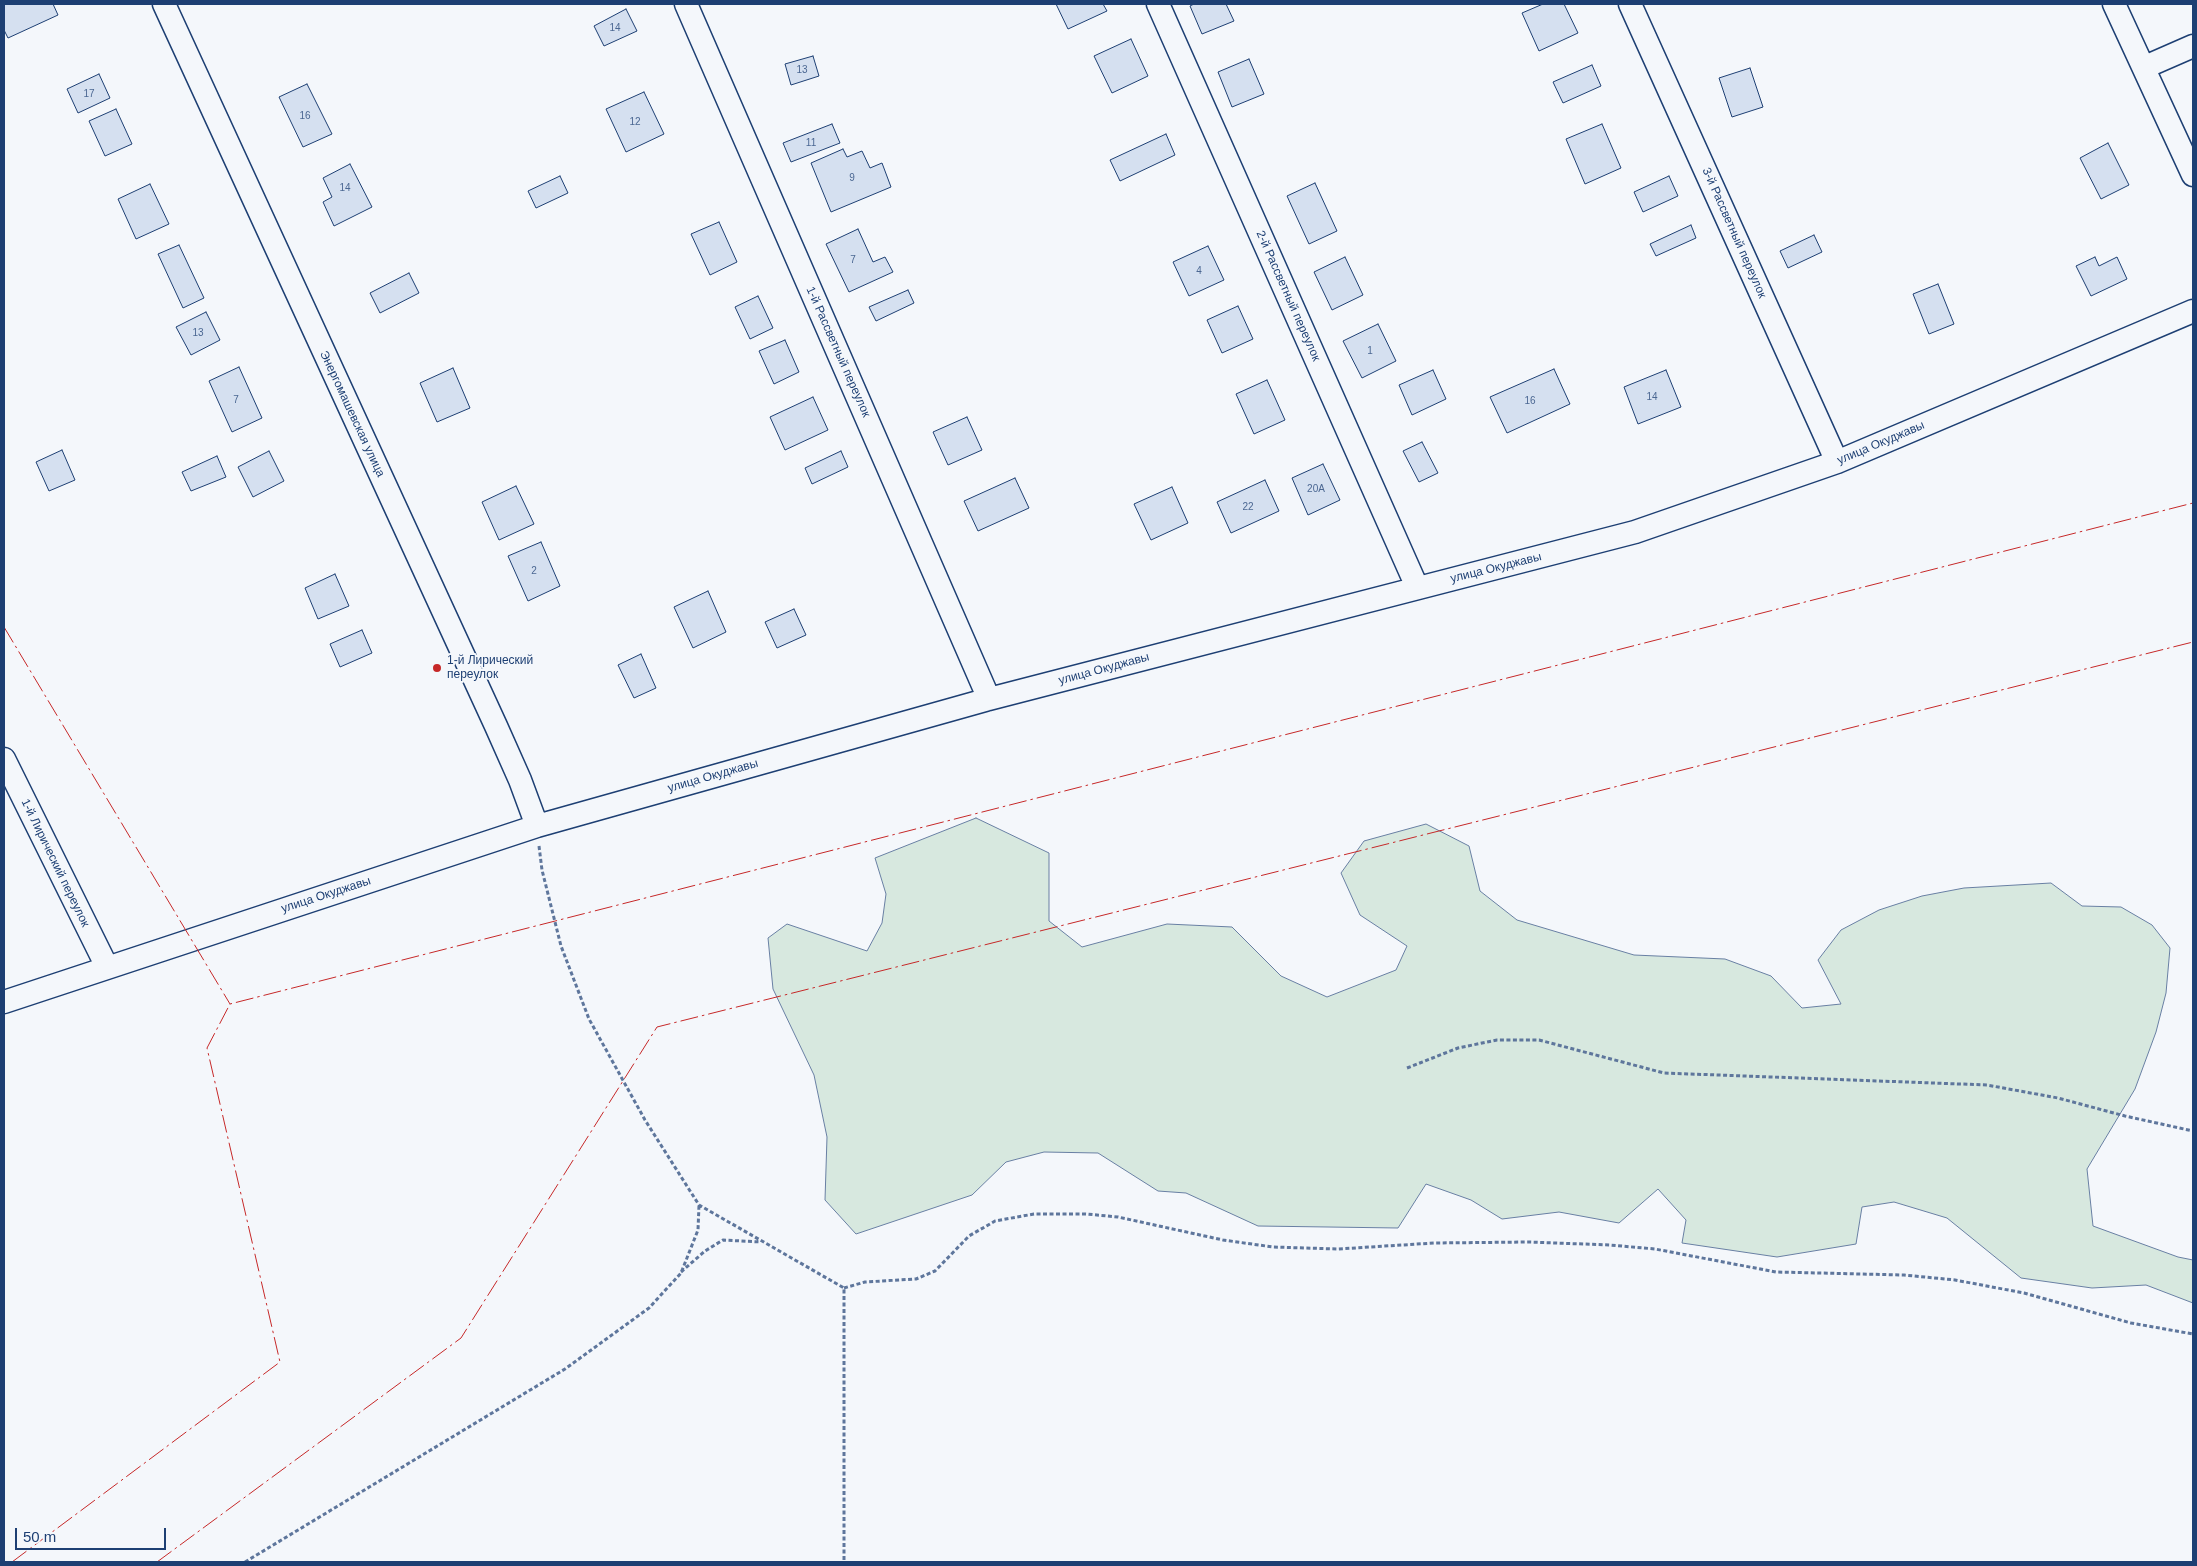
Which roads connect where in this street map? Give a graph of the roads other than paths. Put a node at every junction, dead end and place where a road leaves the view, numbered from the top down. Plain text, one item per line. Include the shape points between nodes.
1 (164, 4) edge
2 (686, 4) edge
3 (1158, 4) edge
4 (1630, 4) edge
5 (2114, 4) edge
6 (2193, 46) edge
7 (2145, 67) junction
8 (2193, 175) edge
9 (2193, 311) edge
10 (1837, 462) junction
11 (1418, 588) junction
12 (989, 699) junction
13 (4, 758) edge
14 (536, 826) junction
15 (107, 967) junction
16 (4, 1002) edge

1 - 14 street, Энергомашевская улица via 500,735
2 - 12 street, 1-й Рассветный переулок
3 - 11 street, 2-й Рассветный переулок
4 - 10 street, 3-й Рассветный переулок
5 - 7 street
6 - 7 street
7 - 8 street
9 - 10 street, улица Окуджавы
10 - 11 street, улица Окуджавы via 1635,532
11 - 12 street, улица Окуджавы
12 - 14 street, улица Окуджавы
13 - 15 street, 1-й Лирический переулок
14 - 15 street, улица Окуджавы
15 - 16 street, улица Окуджавы

